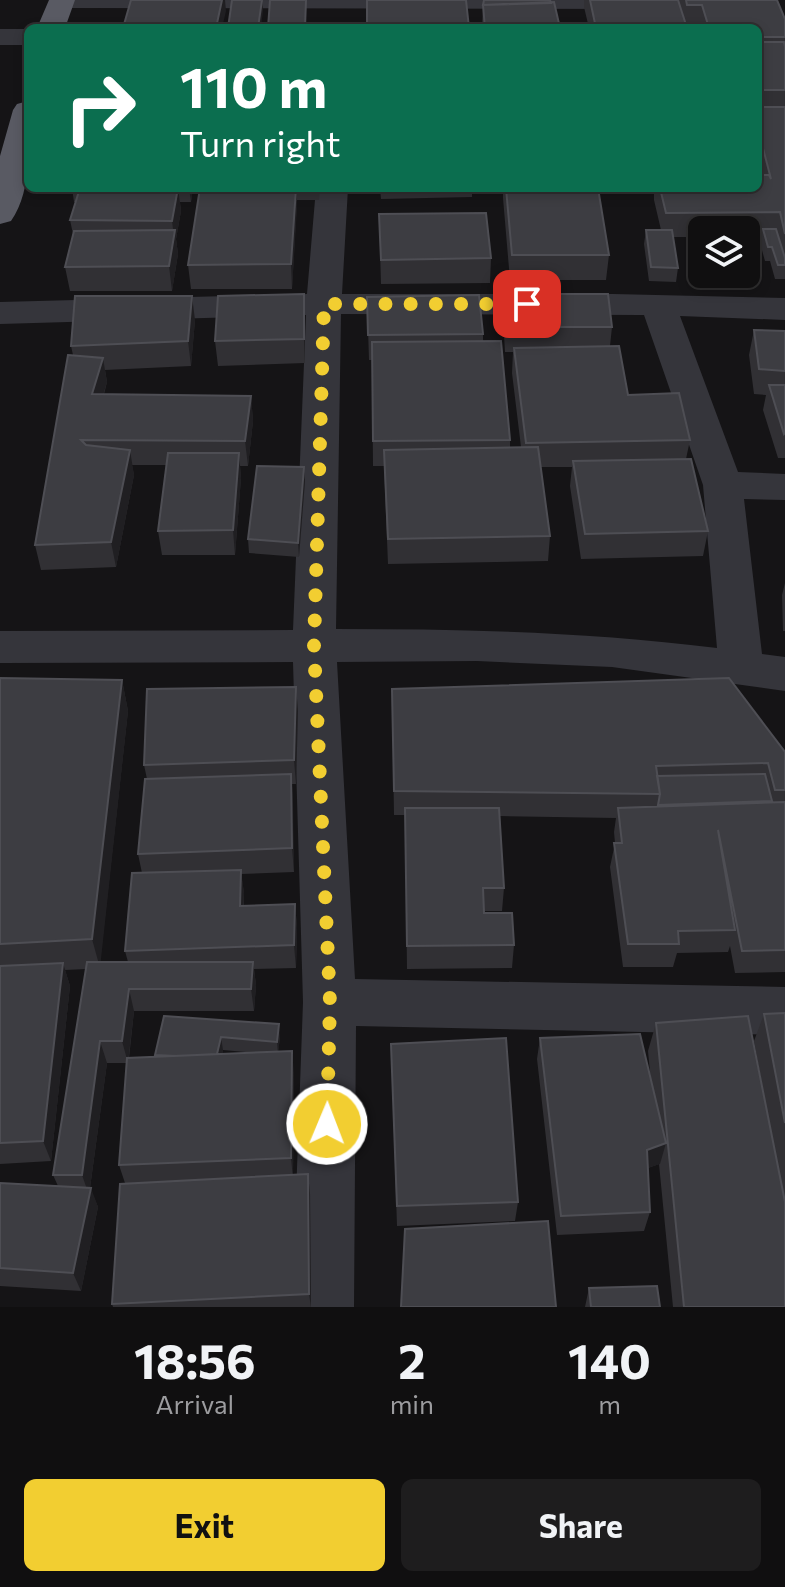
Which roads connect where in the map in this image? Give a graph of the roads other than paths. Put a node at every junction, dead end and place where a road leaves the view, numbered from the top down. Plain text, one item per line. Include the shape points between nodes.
1 (62, 0) edge
2 (547, 0) edge
3 (674, 1) edge
4 (330, 10) edge
5 (53, 24) edge
6 (552, 24) edge
7 (0, 37) edge
8 (24, 37) edge
9 (24, 125) edge
10 (332, 192) edge
11 (0, 214) edge
12 (604, 266) edge
13 (324, 304) junction
14 (613, 304) junction
15 (659, 308) junction
16 (785, 309) edge
17 (0, 313) edge
18 (723, 485) junction
19 (785, 487) edge
20 (314, 646) junction
21 (0, 647) edge
22 (741, 666) junction
23 (785, 674) edge
24 (330, 1002) junction
25 (785, 1011) edge
26 (323, 1307) edge

1 - 4 street
1 - 5 highway
2 - 3 street
2 - 4 street
2 - 6 street
7 - 8 street
9 - 11 highway
10 - 13 street
12 - 14 street
13 - 14 street
13 - 17 street
13 - 20 street
14 - 15 street
15 - 16 street
15 - 18 street
18 - 19 street
18 - 22 street
20 - 21 street
20 - 22 street via 612,651
20 - 24 street
22 - 23 street
24 - 25 street
24 - 26 street

